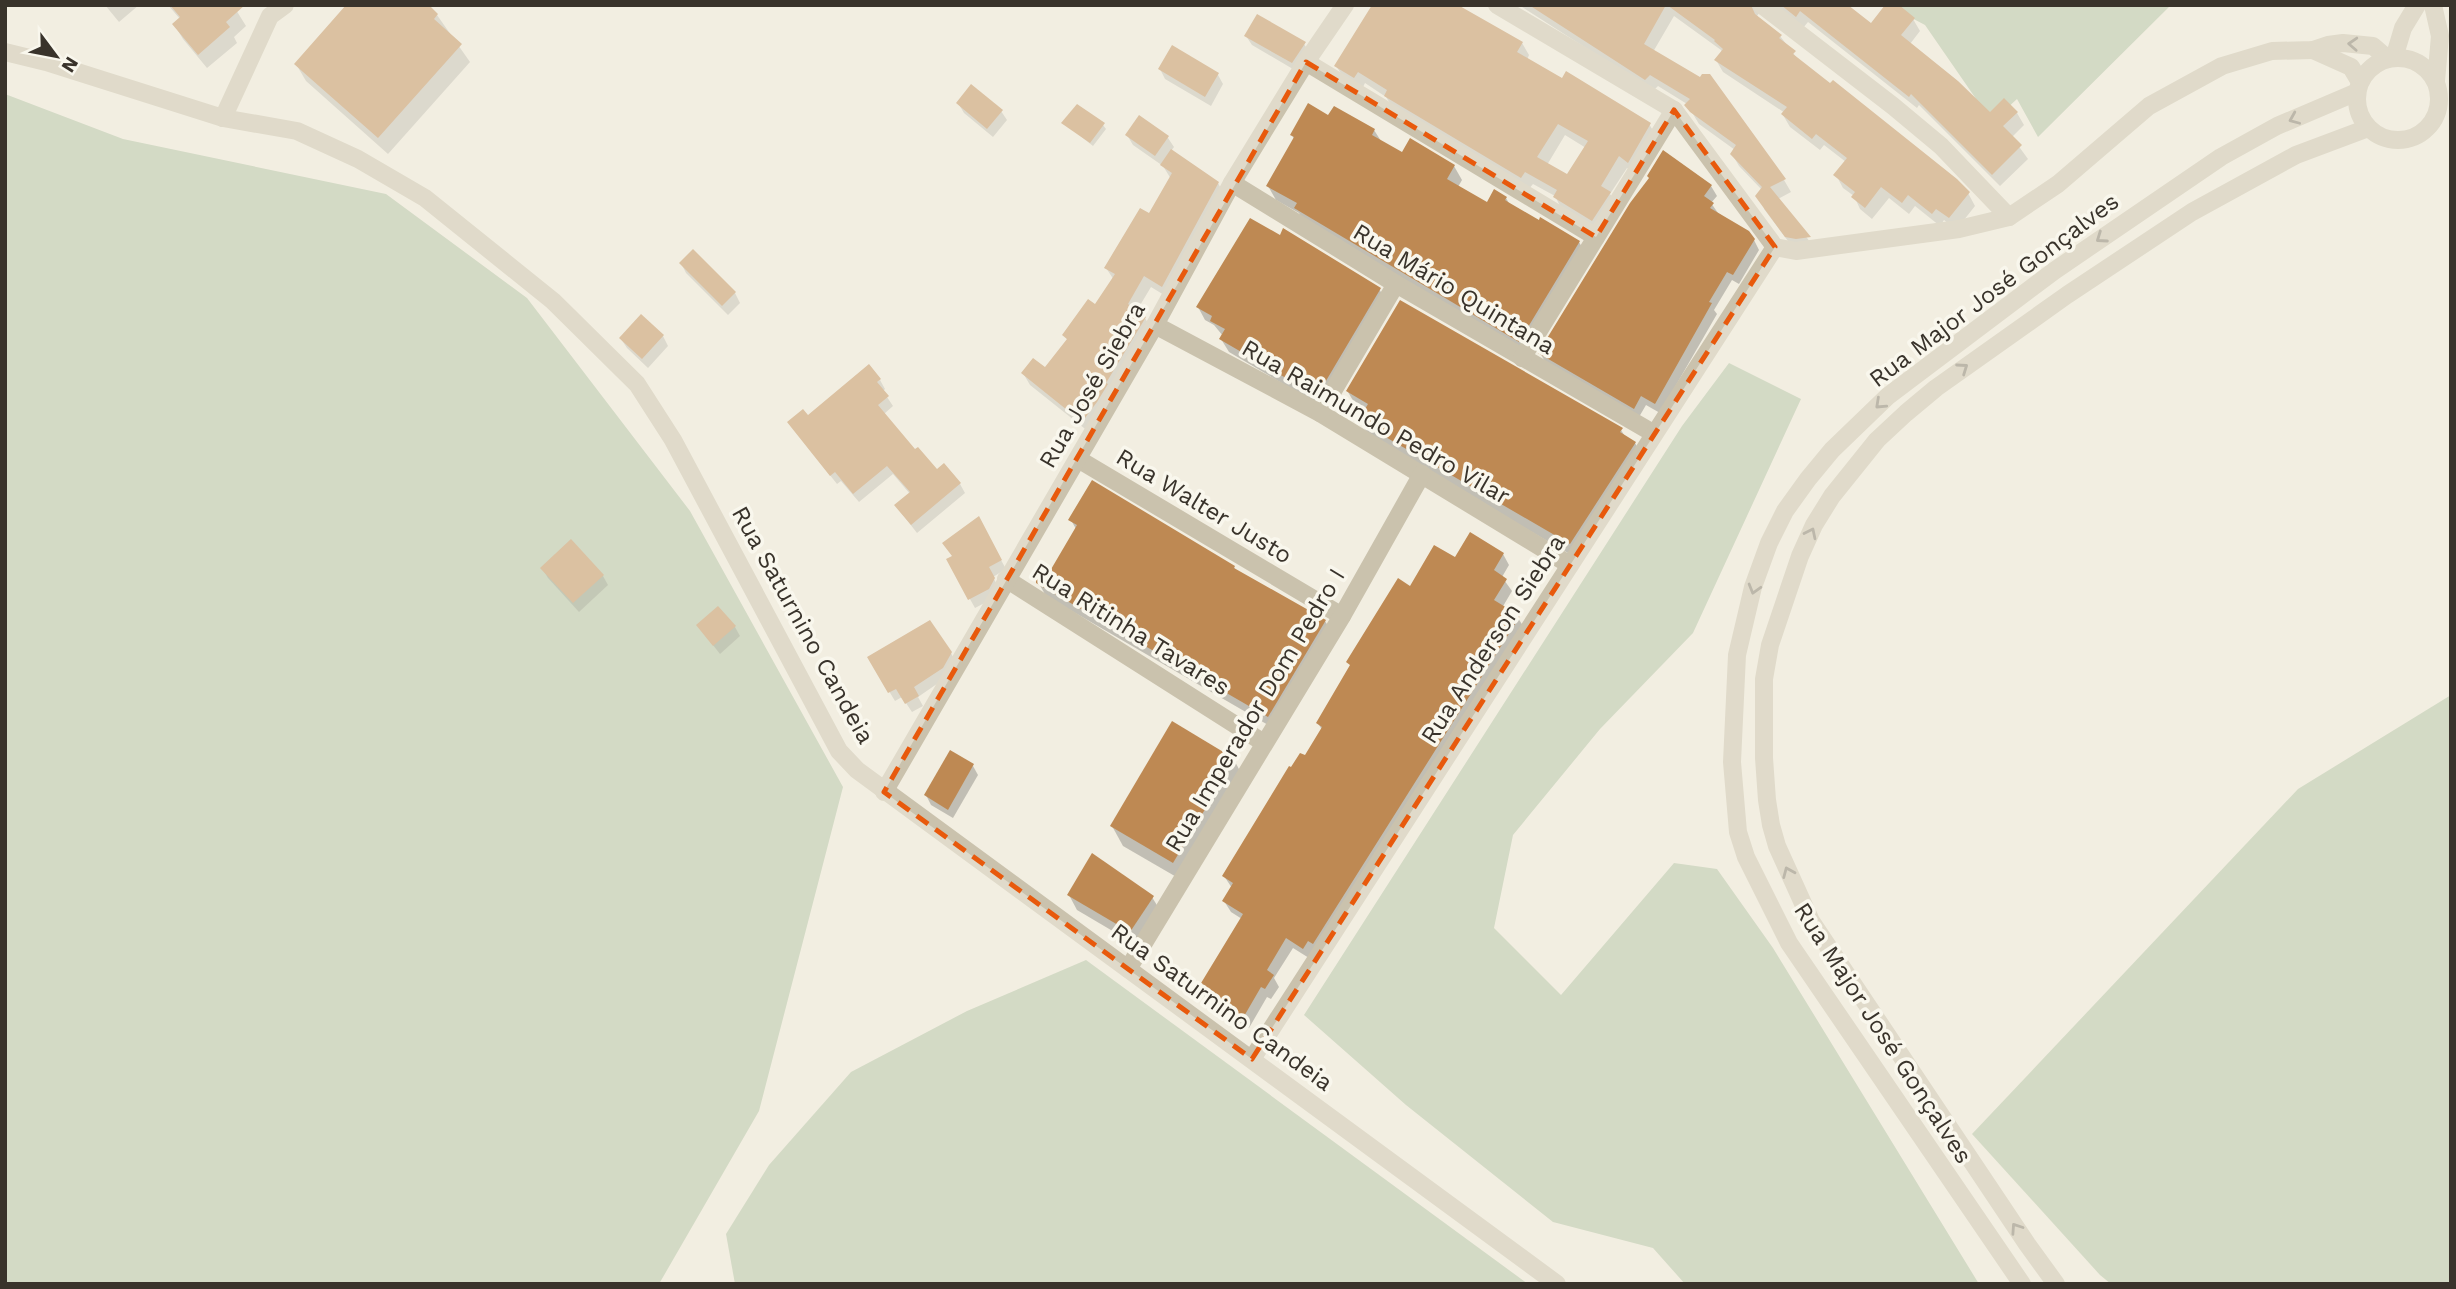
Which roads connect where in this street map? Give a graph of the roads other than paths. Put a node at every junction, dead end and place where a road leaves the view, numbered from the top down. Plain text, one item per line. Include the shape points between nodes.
1 (1345, 5) edge
2 (1497, 5) edge
3 (1762, 5) edge
4 (2417, 5) edge
5 (2433, 5) edge
6 (272, 9) edge
7 (2313, 50) junction
8 (5, 52) edge
9 (2391, 58) junction
10 (1306, 62) junction
11 (2359, 87) junction
12 (2442, 93) edge
13 (1674, 110) junction
14 (223, 118) junction
15 (2443, 121) edge
16 (2368, 128) junction
17 (1233, 183) junction
18 (2009, 217) junction
19 (1596, 237) junction
20 (1775, 247) junction
21 (1396, 284) junction
22 (1155, 325) junction
23 (1522, 358) junction
24 (1320, 413) junction
25 (1653, 433) junction
26 (1078, 459) junction
27 (1422, 474) junction
28 (1570, 565) junction
29 (1006, 579) junction
30 (1342, 616) junction
31 (1264, 743) junction
32 (884, 792) junction
33 (1128, 970) junction
34 (1252, 1059) junction
35 (1557, 1284) edge
36 (2022, 1284) edge
37 (2056, 1284) edge

1 - 10 street, Rua José Siebra
2 - 13 street
3 - 18 street via 1941,146
4 - 9 street
5 - 12 street via 2440,36
6 - 14 street
9 -> 7 street via 2366,45 2328,45
7 - 11 street via 2351,67
7 - 18 street via 2272,51 2222,65 2149,106 2058,184
8 - 14 street, Rua Saturnino Candeia
9 - 11 street, Rua Major José Gonçalves via 2377,64
9 - 12 street via 2411,59 2426,68
10 - 17 street, Rua José Siebra
10 - 19 street
11 - 16 street via 2360,117
11 -> 36 street, Rua Major José Gonçalves via 2221,157 2054,271 1897,389 1808,479 1774,532 1753,587 1737,655 1732,762 1738,832 1746,857 1789,943
12 - 15 street
13 - 19 street
13 - 20 street
14 - 32 street, Rua Saturnino Candeia via 297,131 425,198 553,301 629,375 674,440 839,751
15 - 16 street via 2403,141 2390,141
37 -> 16 street, Rua Major José Gonçalves via 1811,921 1794,887 1777,846 1767,800 1764,692 1770,645 1814,525 1853,467 1906,413 2067,295 2192,212 2296,155
17 - 21 street, Rua Mário Quintana
17 - 22 street, Rua José Siebra
18 - 20 street via 1959,229 1797,251
19 - 23 street
20 - 25 street, Rua Anderson Siebra
21 - 23 street, Rua Mário Quintana
21 - 24 street
22 - 24 street, Rua Raimundo Pedro Vilar
22 - 26 street, Rua José Siebra
23 - 25 street, Rua Mário Quintana
24 - 27 street, Rua Raimundo Pedro Vilar
25 - 28 street, Rua Anderson Siebra
26 - 29 street, Rua José Siebra
26 - 30 street, Rua Walter Justo
27 - 28 street, Rua Raimundo Pedro Vilar
27 - 30 street, Rua Imperador Dom Pedro I
28 - 34 street, Rua Anderson Siebra
29 - 31 street, Rua Ritinha Tavares
29 - 32 street, Rua José Siebra
30 - 31 street, Rua Imperador Dom Pedro I
31 - 33 street, Rua Imperador Dom Pedro I
32 - 33 street, Rua Saturnino Candeia
33 - 34 street, Rua Saturnino Candeia
34 - 35 street, Rua Saturnino Candeia

